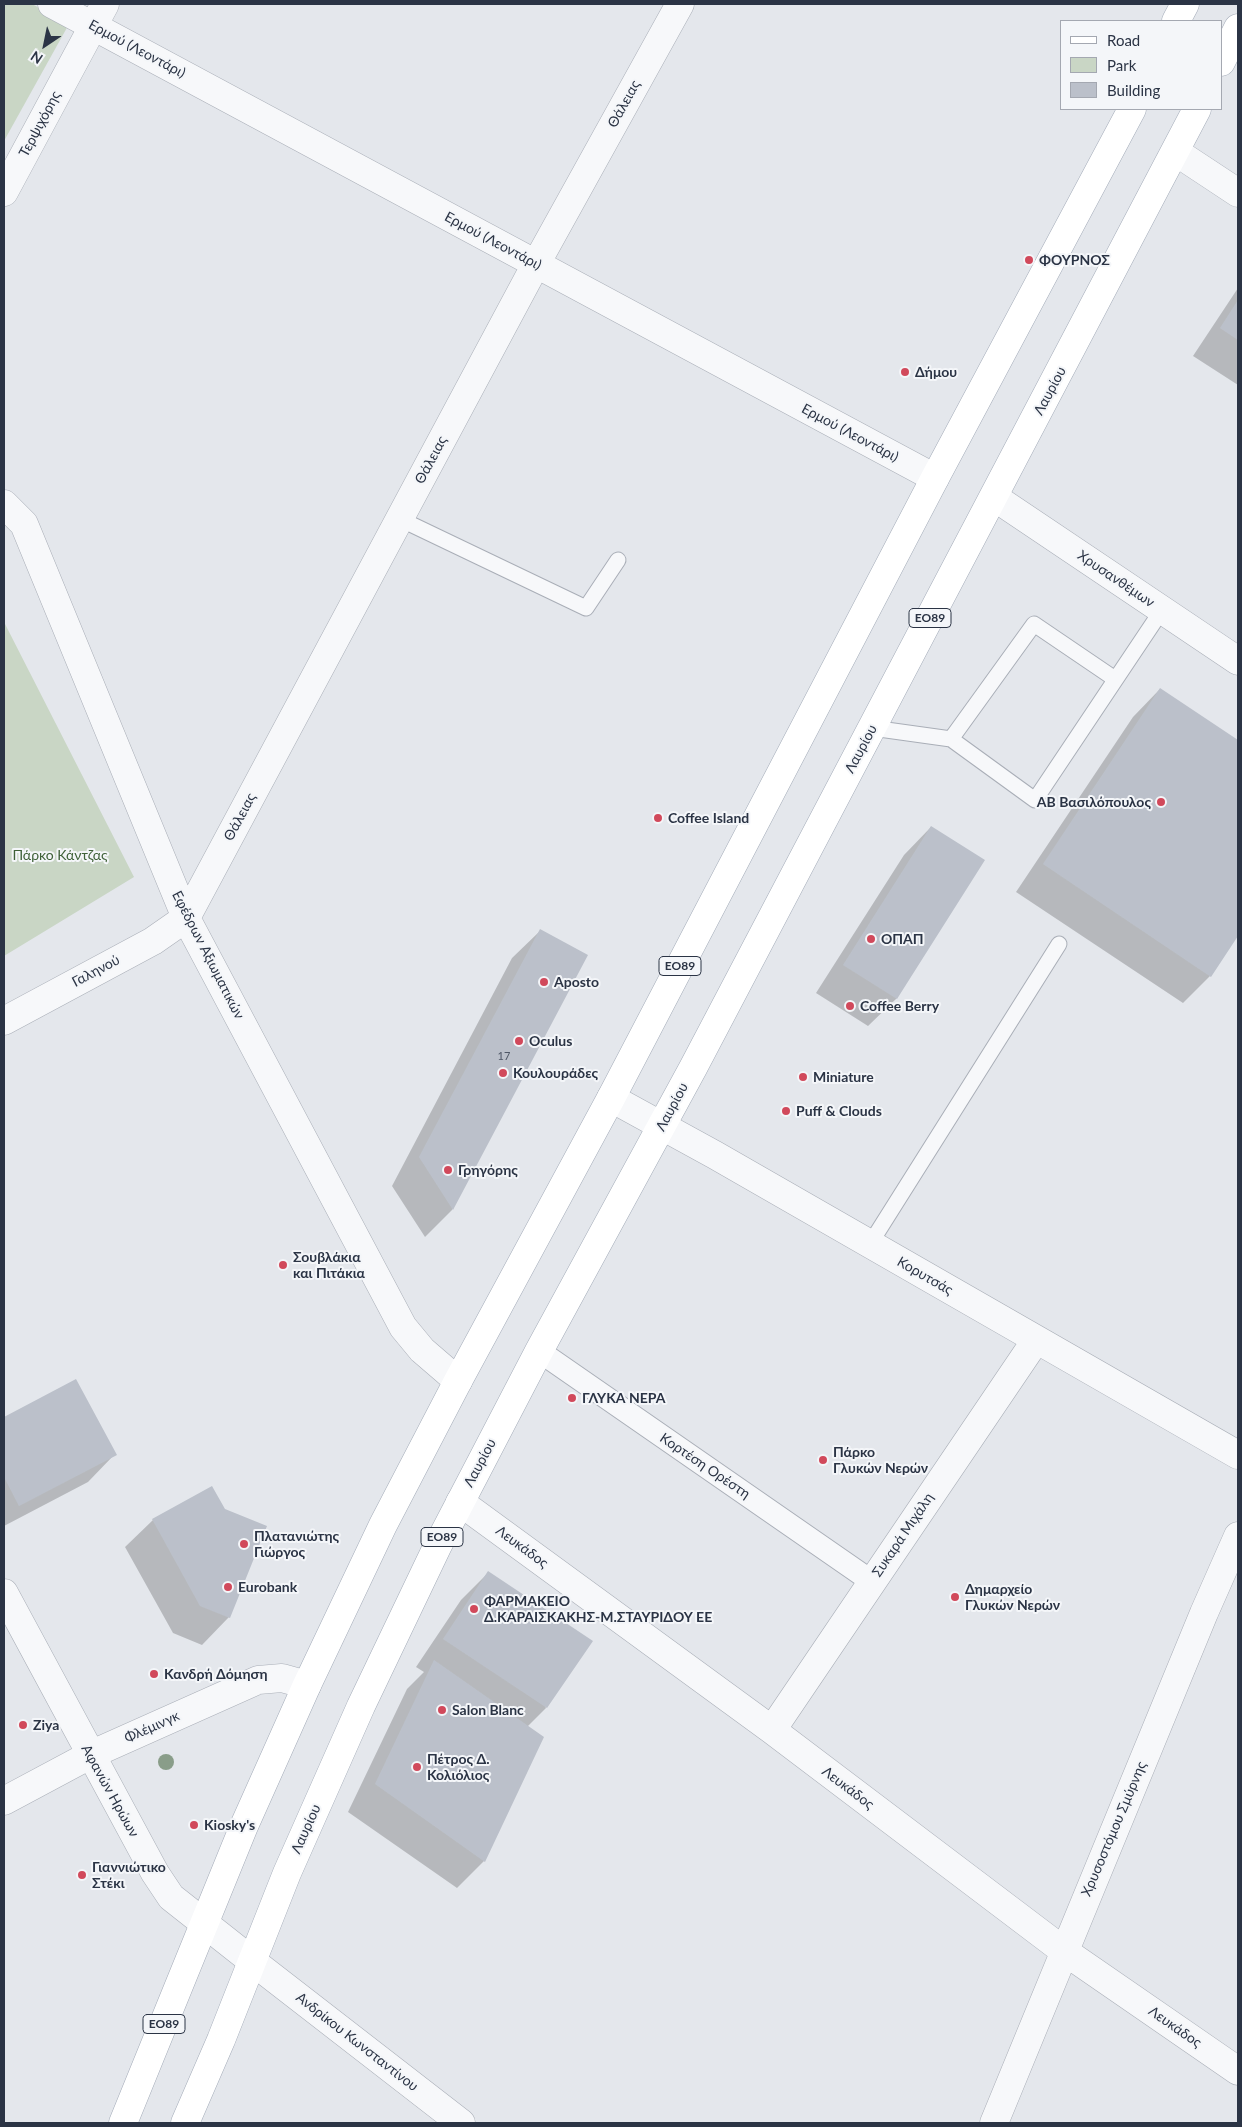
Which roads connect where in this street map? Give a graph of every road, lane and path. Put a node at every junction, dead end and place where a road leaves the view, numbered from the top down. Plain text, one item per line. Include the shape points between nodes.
1 (52, 4) edge
2 (680, 4) edge
3 (1185, 4) edge
4 (99, 15) edge
5 (1177, 20) edge
6 (1238, 28) edge
7 (1222, 60) edge
8 (1131, 110) edge
9 (1197, 110) edge
10 (1176, 152) junction
11 (4, 192) edge
12 (1238, 193) edge
13 (536, 264) junction
14 (935, 478) junction
15 (994, 497) junction
16 (4, 504) edge
17 (400, 519) junction
18 (618, 560) dead end
19 (1162, 610) junction
20 (1238, 661) edge
21 (1115, 680) junction
22 (872, 728) junction
23 (951, 739) junction
24 (186, 918) junction
25 (1059, 944) dead end
26 (4, 1020) edge
27 (611, 1098) junction
28 (662, 1126) junction
29 (870, 1244) junction
30 (1036, 1340) junction
31 (539, 1351) junction
32 (458, 1381) junction
33 (1238, 1455) edge
34 (460, 1502) junction
35 (1238, 1536) edge
36 (871, 1581) junction
37 (4, 1593) edge
38 (307, 1685) junction
39 (772, 1730) junction
40 (90, 1755) junction
41 (4, 1801) edge
42 (204, 1924) junction
43 (1064, 1951) junction
44 (252, 1961) junction
45 (1238, 2071) edge
46 (123, 2123) edge
47 (185, 2123) edge
48 (461, 2123) edge
49 (994, 2123) edge

1 - 4 street, Ερμού (Λεοντάρι)
2 - 13 street, Θάλειας
3 - 5 main road
4 - 11 street, Τερψιχόρης
4 - 13 street, Ερμού (Λεοντάρι)
6 - 7 main road
8 - 14 main road, ΕΟ89
9 - 10 main road, Λαυρίου / ΕΟ89
10 - 12 street
10 - 15 main road, Λαυρίου / ΕΟ89
13 - 14 street, Ερμού (Λεοντάρι)
13 - 17 street, Θάλειας
14 - 27 main road, ΕΟ89
15 - 19 street, Χρυσανθέμων
15 - 22 main road, Λαυρίου / ΕΟ89
16 - 24 street, Εφέδρων Αξιωματικών via 24,524
17 - 18 lane via 586,608
17 - 24 street, Θάλειας
19 - 20 street, Χρυσανθέμων
19 - 21 lane
21 - 23 lane via 1034,624
21 - 23 lane via 1034,800
22 - 23 lane
22 - 28 main road, Λαυρίου / ΕΟ89
24 - 26 street, Γαληνού via 153,941
24 - 32 street, Εφέδρων Αξιωματικών via 403,1327 422,1350
25 - 29 lane
27 - 28 street, Κορυτσάς
27 - 32 main road, ΕΟ89
28 - 29 street, Κορυτσάς
28 - 31 main road, Λαυρίου / ΕΟ89
29 - 30 street, Κορυτσάς
30 - 33 street, Κορυτσάς
30 - 36 street, Συκαρά Μιχάλη
31 - 34 main road, Λαυρίου / ΕΟ89
31 - 36 street, Κορτέση Ορέστη
32 - 38 main road, ΕΟ89 via 383,1525
34 - 39 street, Λευκάδος
34 - 44 main road, Λαυρίου / ΕΟ89 via 361,1706 287,1872
35 - 43 street, Χρυσοστόμου Σμύρνης
36 - 39 street, Συκαρά Μιχάλη
37 - 40 street, Αφανών Ηρώων
38 - 40 street, Φλέμινγκ via 282,1678 258,1680
38 - 42 main road, ΕΟ89
39 - 43 street, Λευκάδος
40 - 41 street, Φλέμινγκ
40 - 42 street, Αφανών Ηρώων via 171,1897
42 - 44 street, Αφανών Ηρώων
42 - 46 main road, ΕΟ89
43 - 45 street, Λευκάδος
43 - 49 street, Χρυσοστόμου Σμύρνης
44 - 47 main road, Λαυρίου / ΕΟ89
44 - 48 street, Ανδρίκου Κωνσταντίνου

